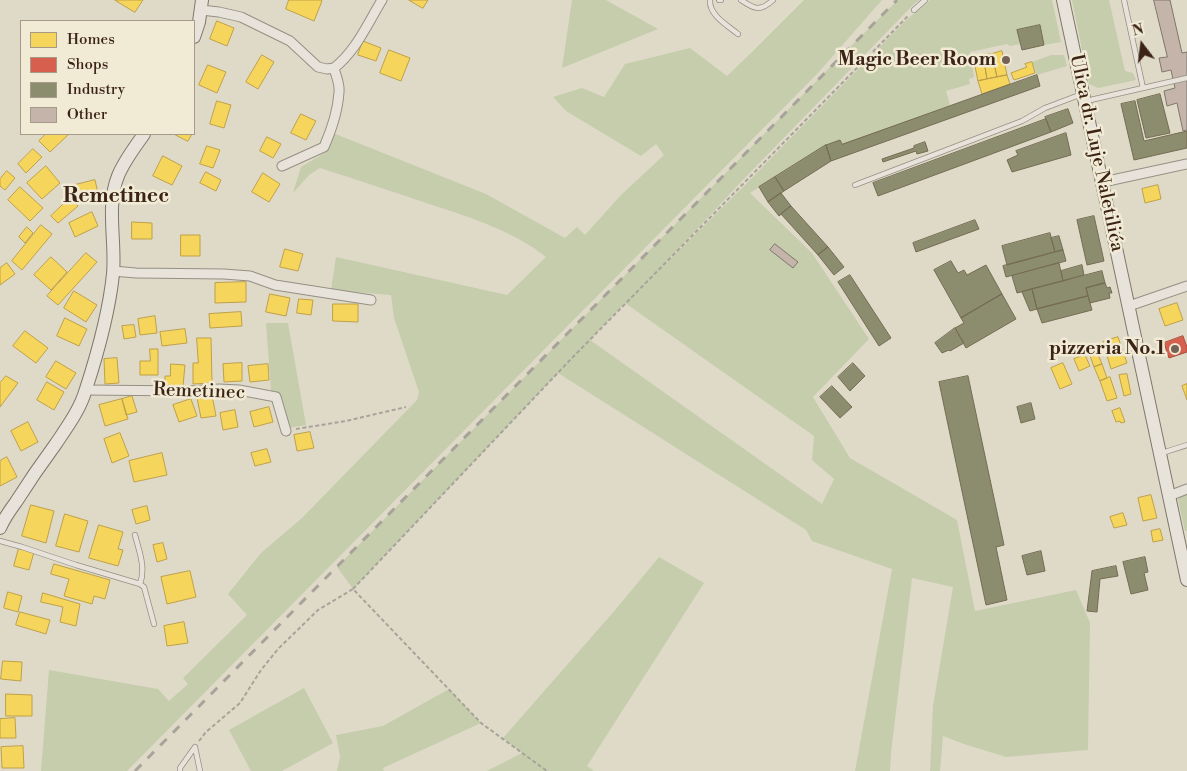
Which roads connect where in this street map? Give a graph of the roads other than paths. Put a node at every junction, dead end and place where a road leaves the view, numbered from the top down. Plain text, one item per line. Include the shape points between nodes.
1 (382, 0) edge
2 (710, 0) edge
3 (741, 0) edge
4 (773, 0) edge
5 (925, 0) edge
6 (1063, 0) edge
7 (1124, 0) edge
8 (201, 5) edge
9 (914, 10) road end
10 (195, 32) edge
11 (738, 34) dead end
12 (334, 68) junction
13 (1187, 78) edge
14 (1143, 88) junction
15 (1084, 97) junction
16 (143, 135) edge
17 (1187, 164) edge
18 (282, 166) dead end
19 (1102, 182) junction
20 (855, 185) dead end
21 (114, 271) junction
22 (1187, 286) edge
23 (371, 300) dead end
24 (1129, 306) junction
25 (86, 390) junction
26 (286, 431) road end
27 (1187, 445) edge
28 (1160, 454) junction
29 (1187, 489) edge
30 (1169, 496) junction
31 (0, 528) edge
32 (135, 535) dead end
33 (0, 541) edge
34 (1187, 580) edge
35 (140, 584) junction
36 (154, 624) dead end
37 (180, 771) edge
38 (200, 771) edge

1 - 12 street via 356,44
2 - 11 lane via 716,16
3 - 4 lane via 757,8
5 - 9 lane
6 - 15 main road, Ulica dr. Luje Naletilića
7 - 14 lane
8 - 10 main road
8 - 12 street via 241,17 290,41 318,67
12 - 18 street via 339,92 332,128 324,147
13 - 14 lane
14 - 15 lane
15 - 19 main road, Ulica dr. Luje Naletilića
15 - 20 lane via 1045,108 1022,121
16 - 21 main road via 123,164 114,188
17 - 19 street
19 - 24 main road, Ulica dr. Luje Naletilića
21 - 23 street via 250,276 275,285
21 - 25 main road via 106,319
22 - 24 street
24 - 28 main road, Ulica dr. Luje Naletilića
25 - 26 street, Remetinec via 232,390 276,397
25 - 31 main road via 72,419
27 - 28 lane
28 - 30 main road, Ulica dr. Luje Naletilića
29 - 30 street
30 - 34 main road, Ulica dr. Luje Naletilića
32 - 35 lane via 143,563
33 - 35 lane
35 - 36 lane via 144,587
37 - 38 lane via 195,747

